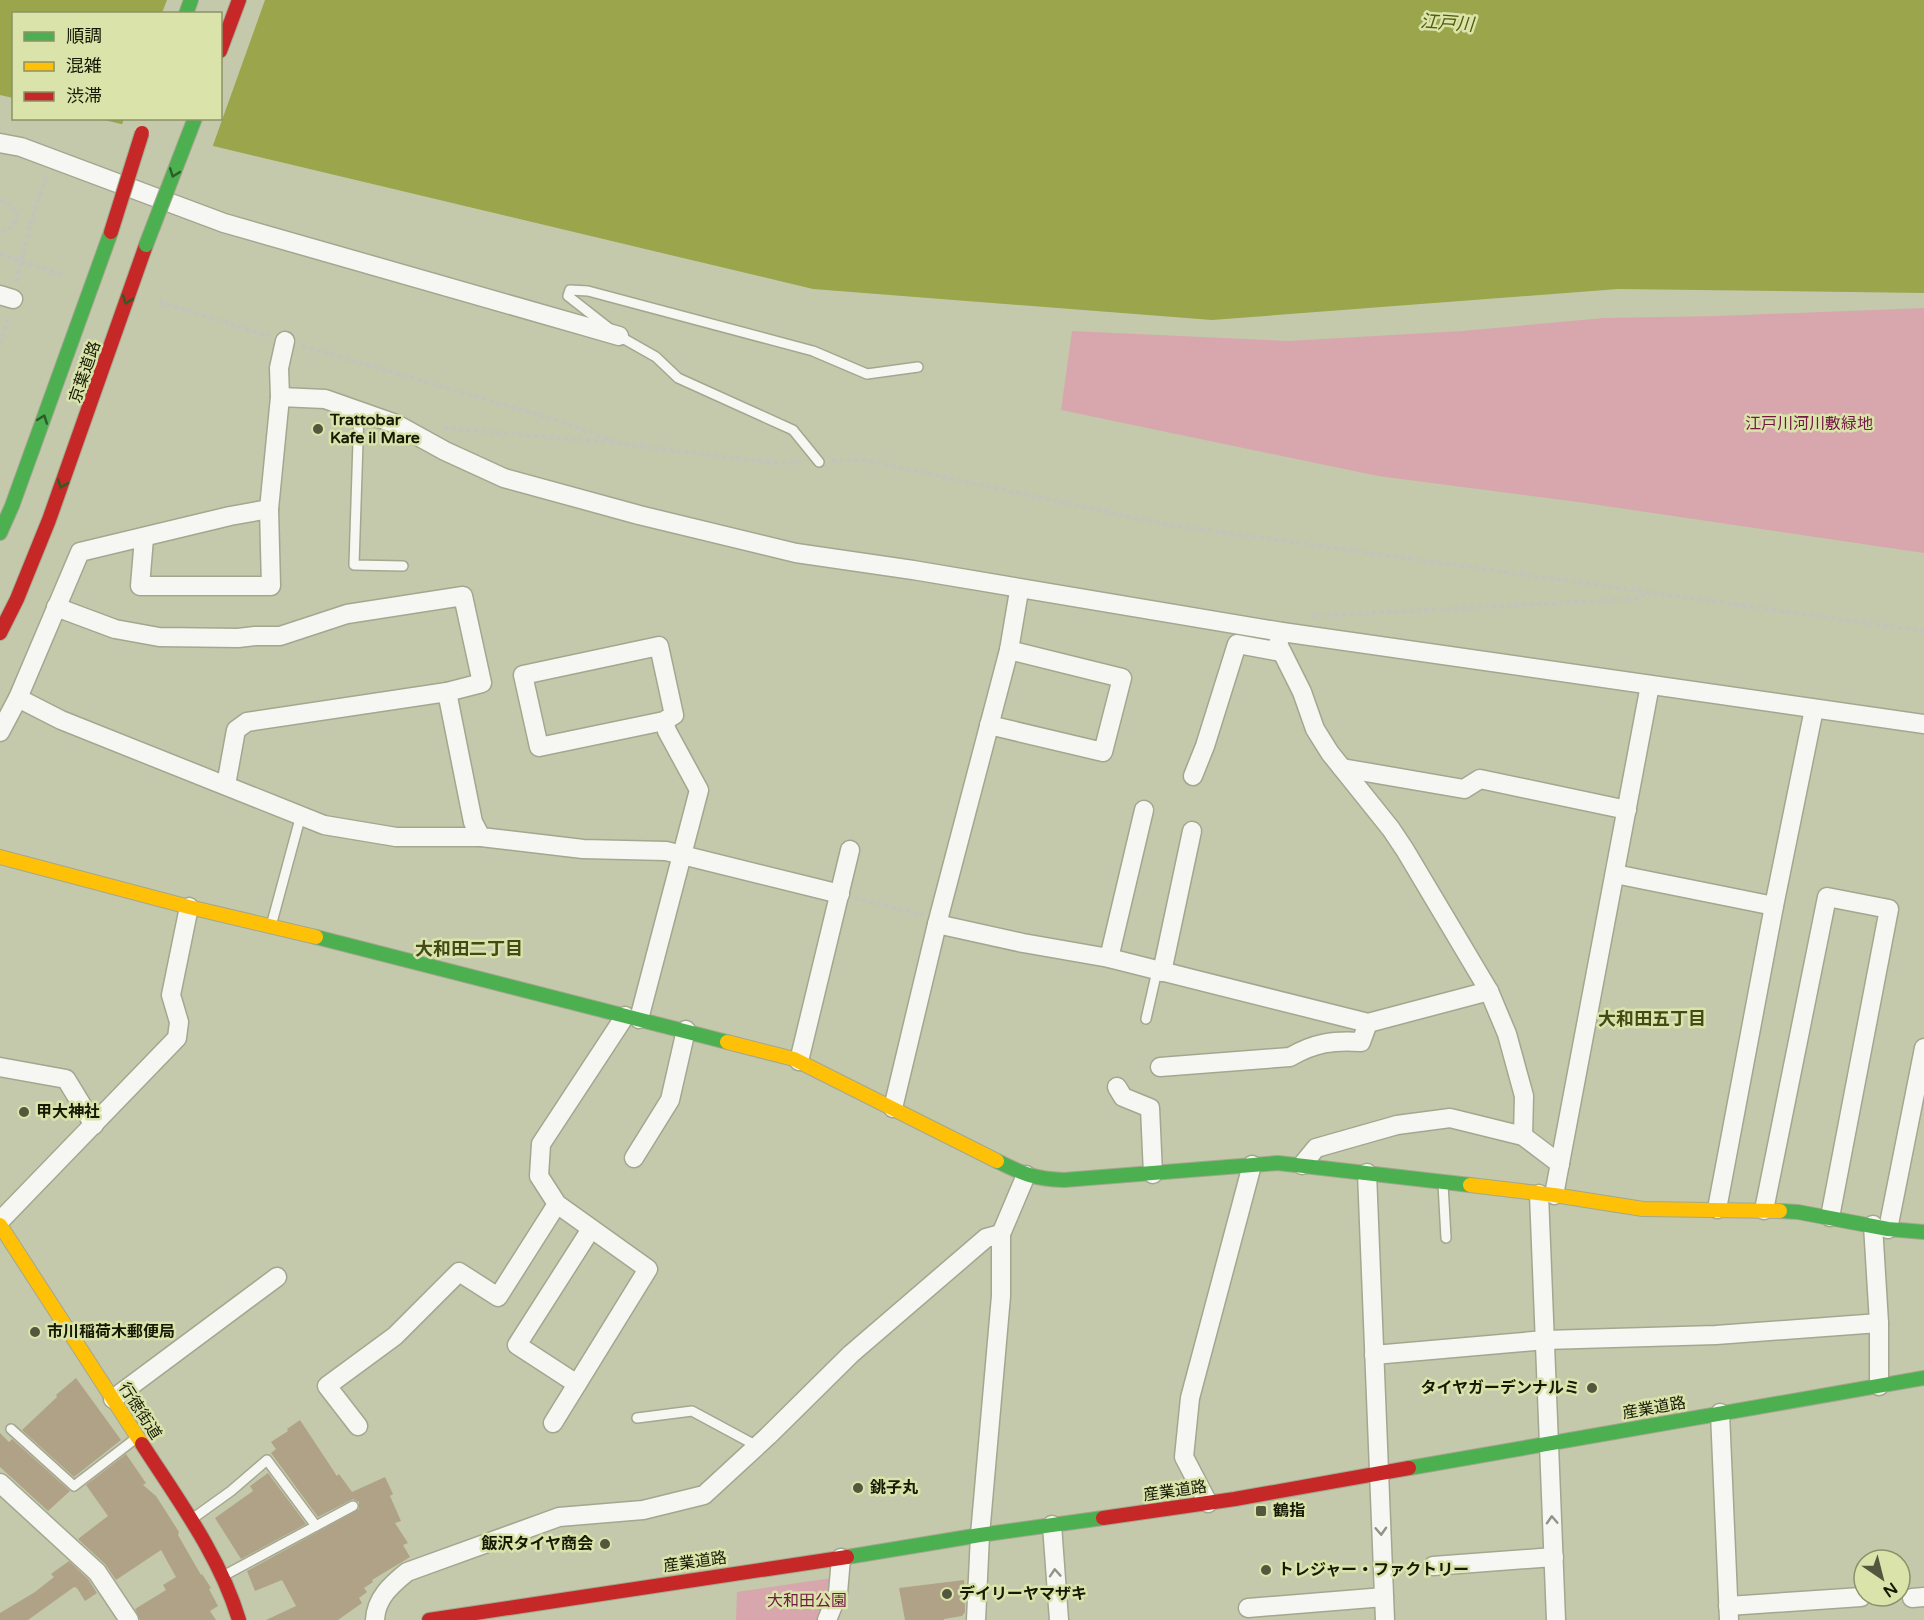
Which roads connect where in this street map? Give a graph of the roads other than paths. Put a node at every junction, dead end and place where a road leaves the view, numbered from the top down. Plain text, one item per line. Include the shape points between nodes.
1 (239, 0) edge
2 (222, 46) edge
3 (146, 120) edge
4 (194, 120) edge
5 (0, 143) edge
6 (619, 336) junction
7 (285, 341) road end
8 (918, 367) dead end
9 (280, 397) junction
10 (359, 411) junction
11 (819, 462) road end
12 (269, 509) junction
13 (0, 532) edge
14 (144, 538) junction
15 (403, 566) dead end
16 (1018, 597) dead end
17 (56, 607) junction
18 (1282, 632) junction
19 (0, 633) edge
20 (1009, 650) junction
21 (1281, 652) junction
22 (1650, 685) junction
23 (447, 692) junction
24 (18, 698) junction
25 (1814, 709) junction
26 (664, 721) junction
27 (1924, 724) edge
28 (989, 725) junction
29 (0, 732) edge
30 (1342, 768) junction
31 (1193, 776) dead end
32 (226, 785) junction
33 (1144, 810) dead end
34 (1627, 810) junction
35 (301, 815) junction
36 (1192, 831) dead end
37 (481, 837) junction
38 (850, 850) dead end
39 (682, 856) junction
40 (0, 857) edge
41 (1615, 874) junction
42 (840, 894) junction
43 (1774, 906) junction
44 (189, 907) junction
45 (938, 921) junction
46 (271, 927) junction
47 (1109, 958) junction
48 (1159, 972) junction
49 (1489, 991) junction
50 (632, 1017) junction
51 (1146, 1020) dead end
52 (1368, 1023) junction
53 (686, 1030) junction
54 (1924, 1048) edge
55 (799, 1061) junction
56 (0, 1067) edge
57 (1160, 1067) dead end
58 (1117, 1087) dead end
59 (893, 1108) junction
60 (94, 1125) junction
61 (1523, 1136) junction
62 (634, 1158) dead end
63 (1560, 1164) junction
64 (1252, 1165) junction
65 (1302, 1165) junction
66 (1367, 1173) junction
67 (1153, 1174) junction
68 (1026, 1175) junction
69 (1443, 1182) junction
70 (1546, 1195) junction
71 (557, 1204) junction
72 (1717, 1209) junction
73 (1764, 1210) junction
74 (1830, 1217) junction
75 (0, 1221) edge
76 (0, 1226) edge
77 (1881, 1227) junction
78 (591, 1229) junction
79 (1924, 1232) edge
80 (1001, 1234) junction
81 (1446, 1238) dead end
82 (277, 1276) dead end
83 (1879, 1323) junction
84 (1545, 1340) junction
85 (1374, 1355) junction
86 (1924, 1378) edge
87 (577, 1384) junction
88 (1879, 1386) junction
89 (113, 1399) junction
90 (1720, 1413) junction
91 (637, 1418) dead end
92 (553, 1423) dead end
93 (358, 1426) dead end
94 (11, 1428) dead end
95 (137, 1437) junction
96 (1548, 1443) junction
97 (757, 1446) junction
98 (1378, 1473) junction
99 (0, 1483) edge
100 (1208, 1503) junction
101 (352, 1506) dead end
102 (190, 1521) junction
103 (1052, 1525) junction
104 (316, 1526) junction
105 (980, 1535) junction
106 (1554, 1557) junction
107 (841, 1558) junction
108 (1433, 1566) dead end
109 (224, 1575) junction
110 (1384, 1597) junction
111 (1852, 1598) edge
112 (1248, 1608) dead end
113 (1729, 1613) edge
114 (129, 1620) edge
115 (239, 1620) edge
116 (375, 1620) edge
117 (429, 1620) edge
118 (827, 1620) edge
119 (975, 1620) edge
120 (1059, 1620) edge
121 (1385, 1620) edge
122 (1556, 1620) edge

1 - 2 main road
13 -> 3 main road, 京葉道路, bridge via 111,232
4 -> 19 main road, 京葉道路, bridge via 49,520
5 - 6 street via 52,158 224,223
6 - 8 lane via 568,296 570,290 588,291 813,351 867,374
6 - 11 lane via 656,357 678,378 793,430
7 - 9 street via 279,368
9 - 10 street via 325,399
9 - 12 street
10 - 15 lane via 354,565
10 - 18 street via 396,424 504,478 796,553
12 - 14 street
12 - 14 street via 271,586 140,586
14 - 17 street via 80,552
16 - 20 street
17 - 23 street via 115,629 159,637 270,638 347,614 462,596 482,683
17 - 24 street
18 - 21 street via 1278,644
18 - 22 street
20 - 28 street
20 - 28 street via 1122,678 1103,752
21 - 30 street via 1302,692 1315,729
21 - 31 street via 1237,644
22 - 25 street
22 - 34 street
23 - 32 street via 247,722 236,730
23 - 37 street via 473,822
24 - 29 street
24 - 32 street via 61,720
25 - 27 street
25 - 43 street
26 - 26 street via 674,715 659,646 522,675 538,747
26 - 39 street via 699,790
28 - 45 street
30 - 34 street via 1464,789 1480,779
30 - 49 street via 1405,850
32 - 35 street
33 - 47 street
34 - 41 street
35 - 37 street via 339,828 396,837
35 - 46 lane
36 - 48 street
37 - 39 street via 583,849 666,851
38 - 42 street
39 - 42 street
39 - 50 street
40 - 44 main road
41 - 43 street
41 - 63 street
42 - 55 street
43 - 72 street
44 - 46 main road
44 - 60 street via 171,995 179,1022 177,1038
45 - 47 street via 1023,943
45 - 59 street
46 - 50 main road
47 - 48 street
48 - 51 lane
48 - 52 street
49 - 52 street
49 - 61 street via 1507,1034 1524,1096
50 - 53 main road
50 - 71 street via 541,1144 539,1176
52 - 57 street via 1360,1042 1338,1040 1305,1048 1290,1057
53 - 55 main road
53 - 62 street via 670,1100
54 - 77 street
55 - 59 main road
56 - 60 street via 66,1079
58 - 67 street via 1123,1097 1150,1108
59 - 68 main road
60 - 75 street
61 - 63 street
61 - 65 street via 1450,1118 1424,1120 1316,1148
63 - 70 street
64 - 65 main road
64 - 67 main road
64 - 100 street via 1190,1398 1184,1457
65 - 66 main road
66 - 69 main road
66 - 85 street
67 - 68 main road via 1064,1180
68 - 80 street
69 - 70 main road
69 - 81 lane
70 - 72 main road via 1643,1209
70 - 84 street
71 - 78 street
71 - 93 street via 498,1297 459,1272 395,1336 327,1386
72 - 73 main road
73 - 74 main road
73 - 74 street via 1827,897 1889,909
74 - 77 main road
76 - 89 main road, 行徳街道
77 - 79 main road
77 - 83 street
78 - 87 street via 648,1269
78 - 87 street via 518,1345
80 - 97 street via 986,1238 850,1354
80 - 105 street via 1001,1296
82 - 89 street
83 - 84 street via 1716,1335
83 - 88 street
84 - 85 street
84 - 96 street
85 - 98 street
86 - 88 main road, 産業道路
87 - 92 street
88 - 90 main road, 産業道路
89 - 95 main road, 行徳街道
90 - 96 main road, 産業道路
90 - 113 street
91 - 97 lane via 692,1411
94 - 95 lane via 74,1486
95 - 102 main road, 行徳街道
96 - 98 main road, 産業道路
106 -> 96 street
97 - 116 street via 704,1495 643,1510 559,1517 407,1572 378,1602
98 - 100 main road, 産業道路
98 -> 110 street
99 - 114 street via 97,1572
100 - 103 main road, 産業道路
101 - 104 lane
102 - 104 lane via 267,1460
102 - 109 main road, 行徳街道
103 - 105 main road, 産業道路
120 -> 103 street
104 - 109 lane
105 - 107 main road, 産業道路
105 - 119 street
106 - 108 street
106 - 122 street
107 - 117 main road, 産業道路
107 - 118 street via 838,1593
109 - 115 main road, 行徳街道
110 - 112 street
110 - 121 street
111 - 113 street

